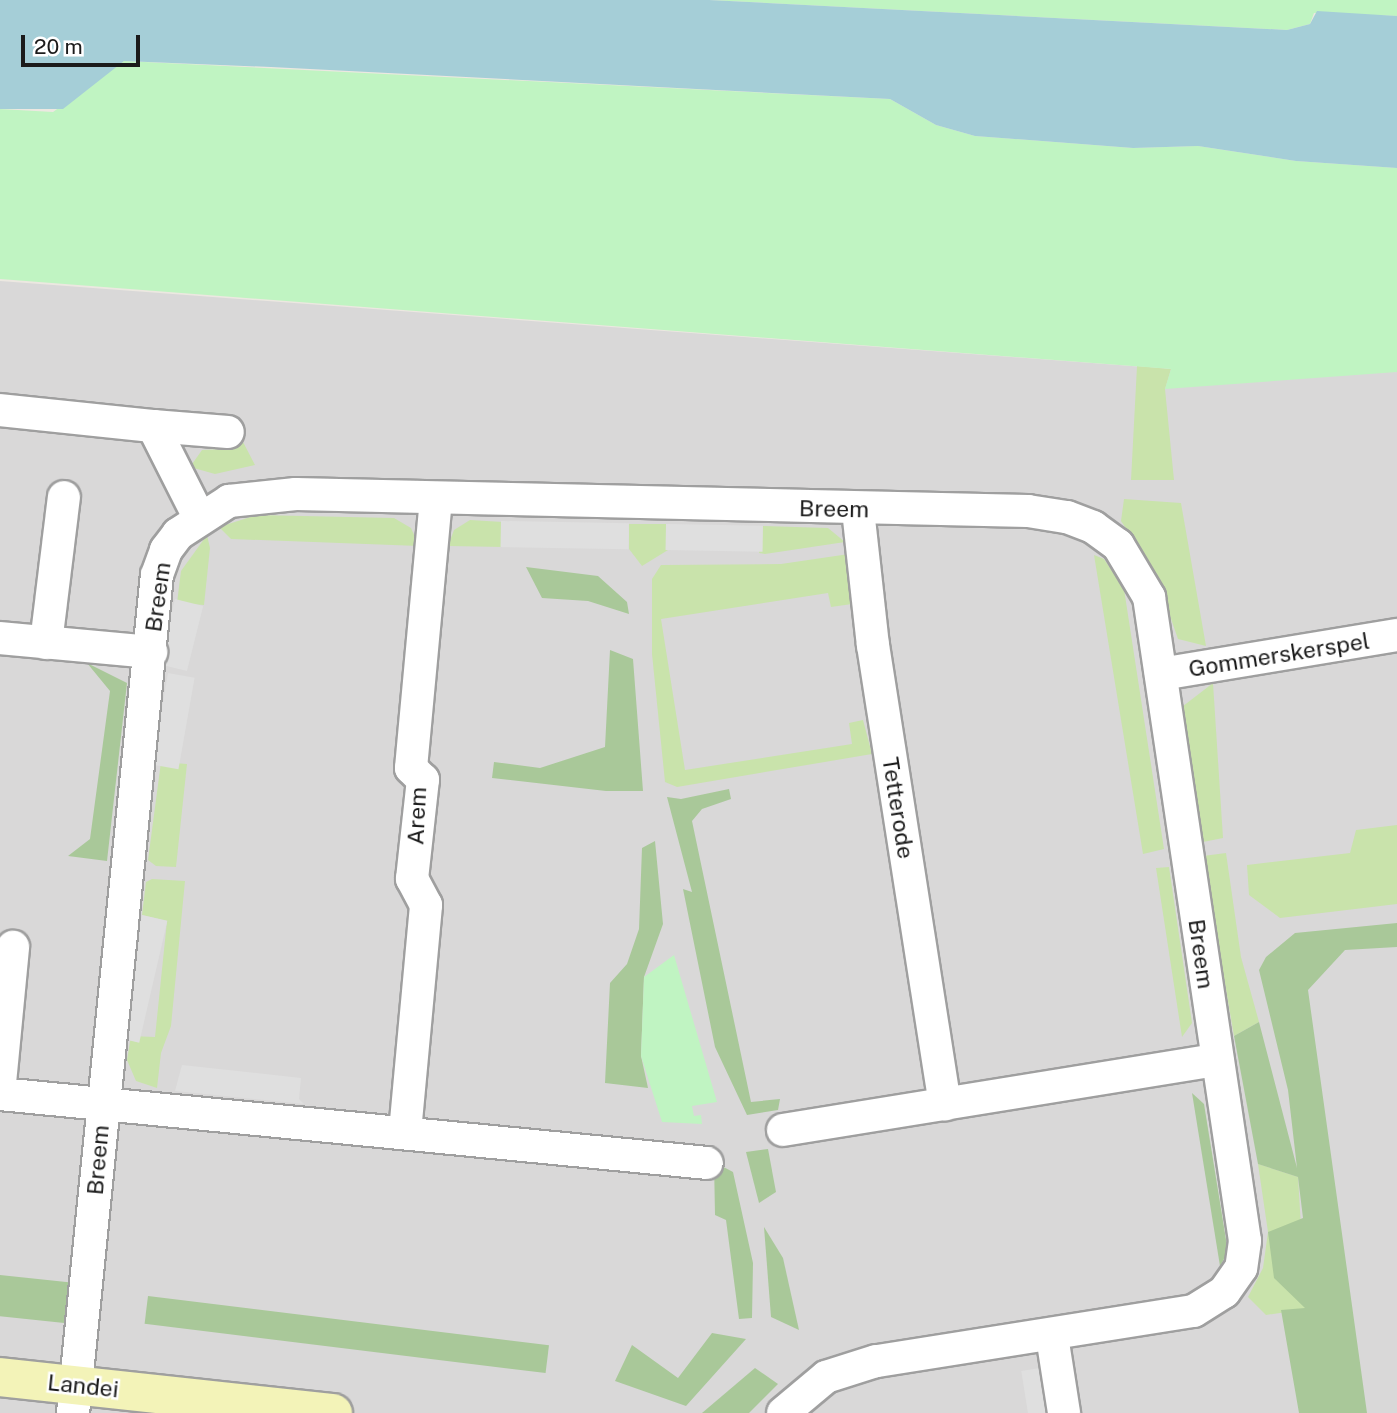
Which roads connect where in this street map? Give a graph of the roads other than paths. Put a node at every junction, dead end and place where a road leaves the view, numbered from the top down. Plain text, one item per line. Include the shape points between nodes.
1 (0, 410) edge
2 (153, 426) junction
3 (228, 432) dead end
4 (64, 497) dead end
5 (436, 499) junction
6 (859, 510) junction
7 (199, 517) junction
8 (1397, 635) edge
9 (0, 638) edge
10 (46, 643) junction
11 (151, 652) junction
12 (1161, 674) junction
13 (13, 947) dead end
14 (1217, 1060) junction
15 (0, 1083) edge
16 (0, 1094) edge
17 (103, 1103) junction
18 (945, 1104) junction
19 (783, 1130) dead end
20 (405, 1132) junction
21 (708, 1163) dead end
22 (1052, 1336) junction
23 (0, 1377) edge
24 (74, 1399) edge
25 (333, 1413) edge
26 (783, 1413) edge
27 (1065, 1413) edge

1 - 2 street
2 - 3 street
2 - 7 street
4 - 10 street
5 - 6 street, Breem
5 - 7 street, Breem via 250,496
5 - 20 street, Arem via 411,768 423,780 412,879 426,905
6 - 12 street, Breem via 1039,512 1093,527 1118,545 1141,578
6 - 18 street, Tetterode via 873,645
7 - 11 street, Breem via 178,534 161,562
8 - 12 street, Gommerskerspel
9 - 10 street
10 - 11 street
11 - 17 street, Breem
12 - 14 street, Breem
13 - 15 street
14 - 18 street
14 - 22 street, Breem via 1245,1241 1235,1280 1219,1297 1193,1311
16 - 17 street
17 - 20 street
17 - 24 street, Breem
18 - 19 street
20 - 21 street
22 - 26 street, Breem via 911,1354 844,1369 811,1386
22 - 27 street
23 - 24 street, Landei
24 - 25 street, Landei

